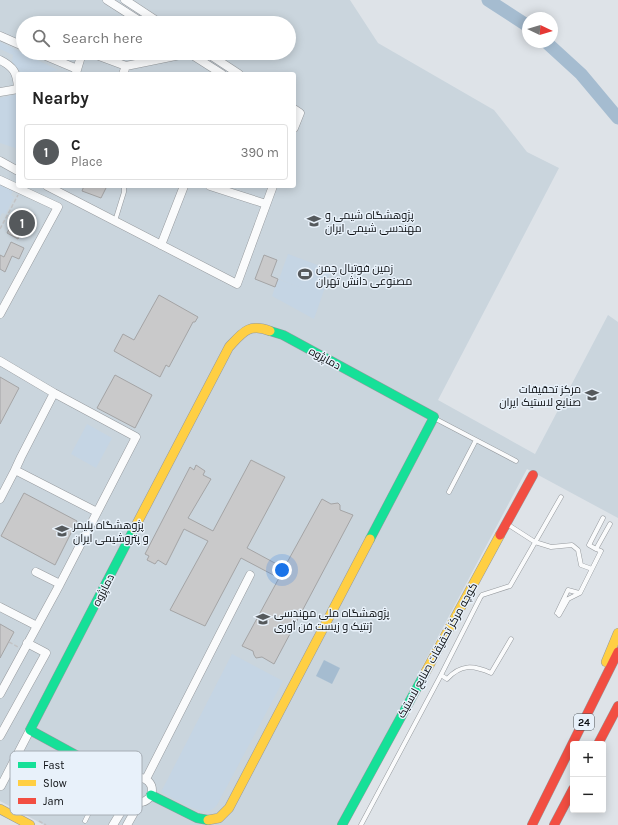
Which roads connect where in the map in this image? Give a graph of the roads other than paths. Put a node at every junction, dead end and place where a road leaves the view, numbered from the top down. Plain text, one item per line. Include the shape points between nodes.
1 (107, 0) edge
2 (124, 0) edge
3 (131, 16) edge
4 (149, 16) edge
5 (0, 36) edge
6 (16, 43) edge
7 (0, 60) edge
8 (53, 60) edge
9 (80, 60) edge
10 (104, 60) edge
11 (163, 60) edge
12 (201, 60) edge
13 (218, 60) edge
14 (124, 70) edge
15 (76, 72) edge
16 (219, 72) edge
17 (236, 72) edge
18 (16, 76) edge
19 (16, 88) edge
20 (0, 92) edge
21 (296, 110) edge
22 (296, 121) edge
23 (0, 162) edge
24 (16, 170) edge
25 (0, 180) edge
26 (16, 188) edge
27 (17, 188) edge
28 (51, 188) edge
29 (124, 188) edge
30 (183, 188) edge
31 (216, 188) edge
32 (272, 188) edge
33 (266, 204) junction
34 (115, 221) junction
35 (161, 245) junction
36 (0, 314) edge
37 (0, 361) edge
38 (54, 393) junction
39 (434, 417) junction
40 (476, 440) junction
41 (516, 461) dead end
42 (15, 470) junction
43 (533, 475) dead end
44 (449, 492) dead end
45 (561, 497) dead end
46 (0, 499) edge
47 (97, 512) junction
48 (603, 518) dead end
49 (506, 524) junction
50 (610, 524) dead end
51 (535, 542) junction
52 (596, 549) junction
53 (592, 569) junction
54 (36, 572) dead end
55 (250, 575) dead end
56 (60, 584) junction
57 (580, 593) junction
58 (0, 607) edge
59 (37, 626) junction
60 (618, 633) edge
61 (511, 639) dead end
62 (25, 646) junction
63 (618, 652) edge
64 (441, 675) junction
65 (0, 694) edge
66 (618, 706) edge
67 (584, 720) junction
68 (30, 730) junction
69 (0, 736) edge
70 (600, 741) edge
71 (19, 751) edge
72 (70, 751) edge
73 (10, 769) edge
74 (142, 778) edge
75 (146, 779) junction
76 (1, 786) edge
77 (548, 791) junction
78 (570, 794) edge
79 (151, 795) junction
80 (570, 796) edge
81 (142, 801) edge
82 (0, 809) edge
83 (10, 814) edge
84 (11, 815) edge
85 (87, 815) edge
86 (119, 815) edge
87 (133, 815) edge
88 (84, 821) dead end
89 (30, 825) edge
90 (113, 825) edge
91 (127, 825) edge
92 (342, 825) edge
93 (361, 825) edge
94 (524, 825) edge
95 (532, 825) edge
96 (554, 825) edge
97 (560, 825) edge

1 - 3 street
2 - 4 street
5 - 6 street
7 - 18 street via 12,67
8 - 15 street
9 - 15 street
10 - 14 street
11 - 14 street
12 - 16 street
13 - 17 street
19 - 20 street
21 - 22 street via 300,113
23 - 24 street
25 - 26 street
27 - 36 street via 58,208
28 - 34 street
29 - 34 lane
30 - 35 street
31 - 33 street
32 - 33 street
33 - 35 street via 237,284
34 - 35 street
37 - 38 street
38 - 42 street
38 - 47 street via 136,437
39 - 40 lane
39 - 68 main road, دماپژوه via 283,335 260,327 244,331 229,347
39 - 79 main road via 229,808 220,818 205,820
40 - 41 lane
40 - 44 lane
42 - 46 street
42 - 47 street
43 - 49 main road, کوچه مرکز تحقیقات صنایع لاستیک
45 - 51 lane
47 - 56 street
48 - 52 lane via 589,545
49 - 51 lane
49 - 92 main road, کوچه مرکز تحقیقات صنایع لاستیک
50 - 52 lane
51 - 53 lane via 550,547 572,545 578,550 581,565
51 - 64 lane via 510,586 482,595
52 - 53 lane via 601,551
53 - 57 lane
54 - 56 street
55 - 75 street
56 - 59 street
57 - 57 lane via 568,590 558,614 568,599
58 - 59 street
59 - 62 street
60 - 67 main road
61 - 64 lane via 491,673 479,668 465,667 454,672 447,680
62 - 65 street
62 - 69 street via 46,653
63 - 67 main road, 24
64 - 93 lane
66 - 70 main road, 24
67 - 77 main road, 24
68 - 71 street
68 - 72 main road
73 - 76 street
74 - 75 street
75 - 79 street via 151,783
77 - 94 main road
77 - 95 main road
78 - 96 main road
79 - 81 street via 149,799
80 - 97 main road
82 - 83 main road
84 - 89 main road
85 - 88 lane
86 - 90 street
87 - 91 street

